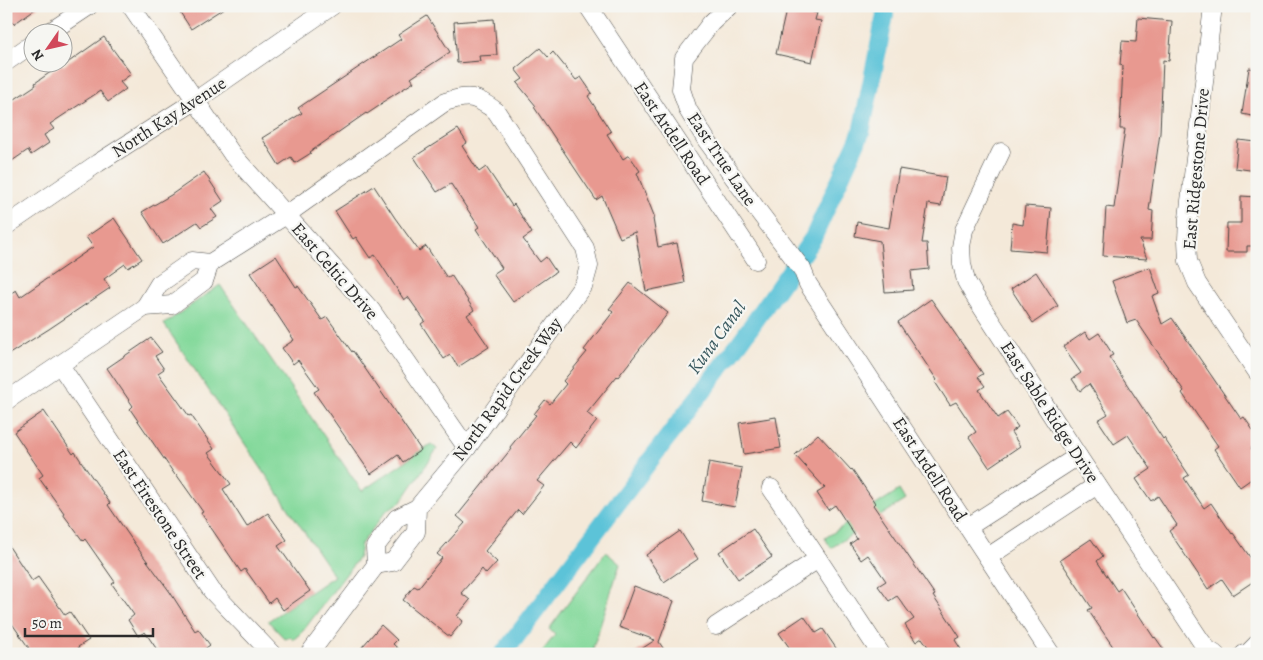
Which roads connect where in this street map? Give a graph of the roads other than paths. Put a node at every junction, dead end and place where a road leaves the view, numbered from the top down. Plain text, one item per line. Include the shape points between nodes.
1 (89, 6) edge
2 (131, 6) edge
3 (332, 6) edge
4 (588, 6) edge
5 (729, 6) edge
6 (1213, 6) edge
7 (65, 22) edge
8 (22, 51) edge
9 (6, 62) edge
10 (195, 101) junction
11 (1001, 152) dead end
12 (286, 215) junction
13 (6, 226) edge
14 (756, 260) dead end
15 (210, 263) junction
16 (805, 276) joint
17 (144, 307) junction
18 (60, 365) junction
19 (1257, 372) edge
20 (6, 401) edge
21 (466, 448) junction
22 (1078, 456) junction
23 (1097, 485) junction
24 (772, 488) dead end
25 (417, 508) junction
26 (968, 528) junction
27 (988, 557) junction
28 (818, 559) junction
29 (376, 565) junction
30 (716, 626) dead end
31 (1257, 644) edge
32 (272, 654) edge
33 (309, 654) edge
34 (882, 654) edge
35 (1051, 654) edge
36 (1215, 654) edge
37 (1244, 654) edge

1 - 7 street
2 - 10 street, East Celtic Drive
3 - 10 street, North Kay Avenue
4 - 14 street, East Ardell Road
5 - 16 street, East True Lane via 684,58 681,89 688,110 708,141
6 - 19 street, East Ridgestone Drive via 1188,218 1188,261 1197,283
8 - 9 street
10 - 12 street, East Celtic Drive via 232,154
10 - 13 street, North Kay Avenue
11 - 22 street, East Sable Ridge Drive via 964,230 961,247 966,281
12 - 15 street
12 - 21 street, East Celtic Drive via 372,310
12 - 21 street, North Rapid Creek Way via 445,102 461,97 473,98 496,111 584,248 589,266 584,284
15 - 17 street via 192,261 160,284
15 - 17 street via 204,281 172,305
16 - 26 street, East Ardell Road
17 - 18 street
18 - 20 street
18 - 32 street, East Firestone Street via 212,591
21 - 25 street, North Rapid Creek Way
22 - 23 street, East Sable Ridge Drive
22 - 26 street
23 - 27 street
23 - 36 street, East Sable Ridge Drive via 1201,641
24 - 28 street
25 - 29 street, North Rapid Creek Way via 397,518 375,547
25 - 29 street via 416,532 393,562
26 - 27 street, East Ardell Road
27 - 35 street, East Ardell Road
28 - 30 street
28 - 34 street
29 - 33 street, North Rapid Creek Way
31 - 37 street

